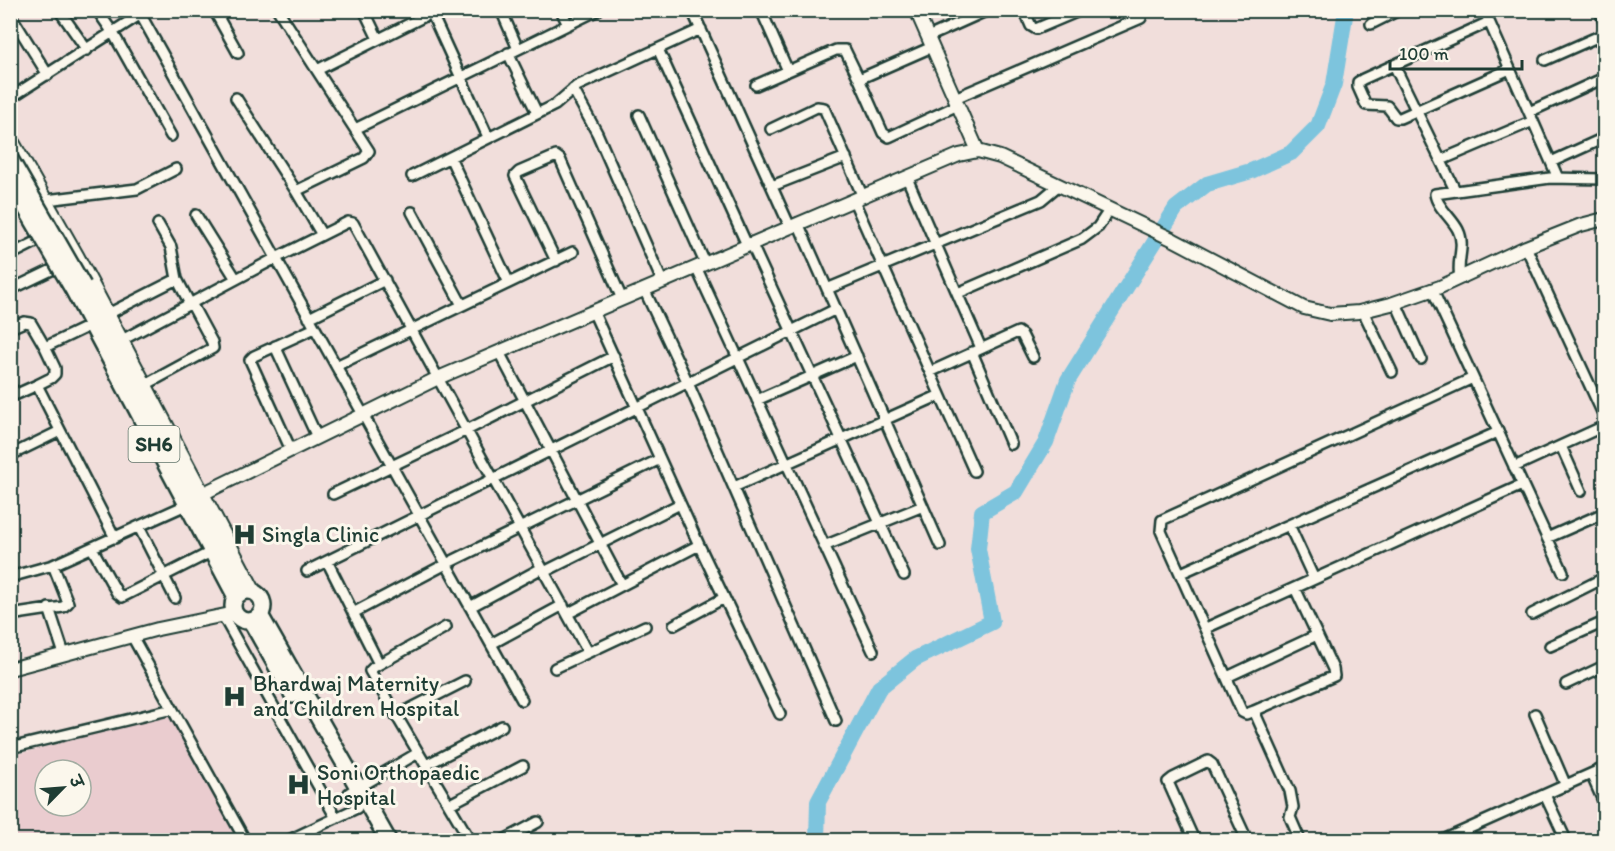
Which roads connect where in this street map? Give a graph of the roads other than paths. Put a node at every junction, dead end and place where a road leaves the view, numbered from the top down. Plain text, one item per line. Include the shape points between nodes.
1 (59, 10) edge
2 (97, 10) edge
3 (214, 10) edge
4 (278, 10) edge
5 (364, 10) edge
6 (501, 10) edge
7 (561, 10) edge
8 (598, 10) edge
9 (692, 10) edge
10 (761, 10) edge
11 (988, 10) edge
12 (1024, 10) edge
13 (1081, 10) edge
14 (1399, 10) edge
15 (1484, 10) edge
16 (1599, 10) edge
17 (142, 12) edge
18 (430, 12) edge
19 (920, 12) edge
20 (10, 14) edge
21 (1142, 18) dead end
22 (1490, 22) junction
23 (1605, 22) edge
24 (1371, 24) dead end
25 (568, 25) junction
26 (701, 29) junction
27 (113, 33) junction
28 (1605, 34) edge
29 (378, 39) junction
30 (930, 42) junction
31 (518, 49) junction
32 (658, 49) junction
33 (87, 50) junction
34 (238, 53) dead end
35 (508, 53) junction
36 (1545, 60) dead end
37 (1394, 65) junction
38 (1510, 69) junction
39 (317, 70) junction
40 (788, 71) junction
41 (48, 75) junction
42 (459, 78) junction
43 (1605, 78) edge
44 (859, 79) junction
45 (756, 86) dead end
46 (573, 89) junction
47 (10, 98) edge
48 (236, 98) dead end
49 (956, 101) junction
50 (1416, 111) junction
51 (537, 113) junction
52 (639, 115) dead end
53 (1531, 117) junction
54 (355, 129) junction
55 (771, 129) dead end
56 (171, 136) dead end
57 (10, 137) edge
58 (488, 137) junction
59 (1605, 138) edge
60 (978, 151) junction
61 (846, 157) junction
62 (450, 158) junction
63 (10, 159) edge
64 (1441, 160) junction
65 (1551, 162) junction
66 (176, 169) dead end
67 (412, 177) dead end
68 (906, 178) junction
69 (1558, 178) junction
70 (1605, 179) edge
71 (10, 181) edge
72 (771, 186) junction
73 (1059, 186) junction
74 (296, 190) junction
75 (1455, 190) junction
76 (859, 199) junction
77 (46, 200) junction
78 (1110, 209) junction
79 (412, 212) dead end
80 (196, 215) dead end
81 (1605, 219) edge
82 (158, 224) dead end
83 (794, 225) junction
84 (62, 229) junction
85 (322, 235) junction
86 (749, 244) junction
87 (936, 244) junction
88 (1526, 247) junction
89 (573, 252) dead end
90 (10, 255) edge
91 (78, 258) junction
92 (276, 258) junction
93 (556, 261) junction
94 (700, 265) junction
95 (884, 267) junction
96 (1460, 277) junction
97 (177, 279) junction
98 (236, 279) junction
99 (385, 280) junction
100 (662, 281) junction
101 (509, 283) junction
102 (78, 288) junction
103 (645, 289) junction
104 (827, 289) junction
105 (1432, 289) junction
106 (10, 290) edge
107 (958, 293) junction
108 (622, 298) junction
109 (1396, 303) junction
110 (191, 304) junction
111 (462, 305) junction
112 (836, 309) junction
113 (593, 311) junction
114 (1364, 311) junction
115 (108, 314) junction
116 (309, 318) junction
117 (91, 325) junction
118 (10, 327) edge
119 (315, 328) junction
120 (411, 329) junction
121 (792, 332) junction
122 (122, 340) junction
123 (275, 346) junction
124 (45, 347) junction
125 (977, 350) junction
126 (499, 352) junction
127 (614, 356) junction
128 (857, 356) junction
129 (1033, 357) dead end
130 (738, 358) junction
131 (1421, 359) dead end
132 (336, 366) junction
133 (930, 372) junction
134 (1392, 372) dead end
135 (812, 376) junction
136 (438, 378) junction
137 (1473, 378) junction
138 (688, 383) junction
139 (145, 384) junction
140 (37, 385) junction
141 (10, 387) edge
142 (940, 395) junction
143 (757, 400) junction
144 (525, 401) junction
145 (637, 408) junction
146 (363, 415) junction
147 (1605, 416) edge
148 (884, 418) junction
149 (1605, 426) edge
150 (467, 430) junction
151 (60, 432) junction
152 (1498, 432) junction
153 (317, 437) junction
154 (841, 438) junction
155 (1011, 444) dead end
156 (1561, 446) junction
157 (291, 450) junction
158 (551, 450) junction
159 (10, 453) edge
160 (660, 459) junction
161 (786, 463) junction
162 (392, 466) junction
163 (1514, 466) junction
164 (974, 471) dead end
165 (494, 479) junction
166 (1522, 485) junction
167 (734, 487) junction
168 (1581, 491) dead end
169 (333, 494) dead end
170 (194, 499) junction
171 (577, 500) junction
172 (680, 504) junction
173 (923, 506) junction
174 (1605, 513) edge
175 (419, 516) junction
176 (880, 523) junction
177 (1289, 525) junction
178 (139, 527) junction
179 (520, 528) junction
180 (115, 538) junction
181 (1547, 538) junction
182 (600, 544) junction
183 (699, 545) junction
184 (940, 545) dead end
185 (824, 546) junction
186 (92, 548) junction
187 (211, 552) junction
188 (327, 561) junction
189 (446, 564) junction
190 (53, 565) junction
191 (543, 570) junction
192 (307, 571) dead end
193 (1563, 572) dead end
194 (1181, 573) junction
195 (904, 575) dead end
196 (164, 576) junction
197 (10, 577) edge
198 (1605, 578) edge
199 (1314, 579) junction
200 (622, 585) junction
201 (1295, 588) junction
202 (246, 593) junction
203 (175, 598) dead end
204 (724, 598) junction
205 (471, 607) junction
206 (49, 608) junction
207 (565, 609) junction
208 (353, 613) junction
209 (1532, 614) dead end
210 (10, 615) edge
211 (229, 615) junction
212 (256, 618) junction
213 (1605, 622) edge
214 (674, 625) dead end
215 (645, 626) dead end
216 (446, 627) dead end
217 (1206, 628) junction
218 (1317, 635) junction
219 (132, 636) junction
220 (491, 644) junction
221 (1550, 646) dead end
222 (873, 651) dead end
223 (588, 652) junction
224 (64, 654) junction
225 (379, 664) junction
226 (1605, 666) edge
227 (555, 668) dead end
228 (10, 669) edge
229 (1227, 677) junction
230 (465, 681) dead end
231 (1566, 684) dead end
232 (522, 700) dead end
233 (172, 709) junction
234 (1254, 711) junction
235 (780, 714) dead end
236 (1535, 714) dead end
237 (396, 716) junction
238 (836, 722) dead end
239 (502, 726) dead end
240 (10, 748) edge
241 (418, 753) junction
242 (426, 765) junction
243 (523, 766) dead end
244 (1605, 768) edge
245 (1591, 774) junction
246 (1566, 786) junction
247 (354, 791) junction
248 (1545, 795) junction
249 (1605, 803) edge
250 (450, 804) junction
251 (357, 808) junction
252 (336, 818) junction
253 (538, 822) dead end
254 (245, 840) edge
255 (288, 840) edge
256 (376, 840) edge
257 (388, 840) edge
258 (470, 840) edge
259 (504, 840) edge
260 (1194, 840) edge
261 (1246, 840) edge
262 (1300, 840) edge
263 (1443, 840) edge
264 (1566, 840) edge

1 - 33 street
2 - 27 street
3 - 34 street
4 - 39 street
5 - 29 street
6 - 31 street
7 - 25 street
8 - 25 street
9 - 26 street
10 - 40 street
11 - 30 street
12 - 13 street via 1036,29
14 - 24 street
15 - 22 street
16 - 23 street
17 - 27 street
17 - 92 street
18 - 29 street
18 - 42 street
19 - 30 street
20 - 41 street
21 - 49 street
22 - 37 street
22 - 38 street
25 - 31 street
26 - 32 street
26 - 72 street
27 - 33 street
27 - 56 street
28 - 36 street
29 - 39 street
30 - 44 street
30 - 49 street
31 - 35 street
32 - 46 street
32 - 86 street
33 - 41 street
35 - 42 street
35 - 51 street
37 - 50 street
37 - 50 street via 1358,82 1364,102 1368,106 1387,106 1396,118
38 - 50 street
38 - 53 street
39 - 54 street
40 - 44 street via 841,49 848,54
40 - 45 street
41 - 47 street
42 - 54 street
42 - 58 street
43 - 53 street
44 - 49 street via 889,137
46 - 51 street via 561,101
46 - 100 street via 597,133
48 - 74 street
49 - 60 street
50 - 64 street
51 - 58 street
52 - 94 street
53 - 64 street
53 - 65 street
54 - 74 street via 368,155
55 - 61 street via 821,106
57 - 77 street
58 - 62 street
59 - 65 street
60 - 68 street via 959,154
60 - 73 street
61 - 72 street
61 - 76 street
62 - 67 street
62 - 101 street
63 - 102 main road, SH6, bridge
64 - 75 street
65 - 69 street
66 - 77 street via 137,189
68 - 76 street
68 - 87 street
69 - 70 street
69 - 75 street
71 - 102 main road, SH6, bridge
72 - 83 street
73 - 78 street
73 - 87 street via 1041,200
74 - 85 street
75 - 96 street via 1438,192 1435,197 1461,241
76 - 83 street
76 - 95 street
77 - 84 street
78 - 107 street via 1098,227 1082,239
78 - 114 street via 1304,308 1330,314
79 - 111 street
80 - 98 street
81 - 88 street
82 - 97 street via 171,247
83 - 86 street
83 - 104 street
84 - 90 street
84 - 91 street
85 - 92 street
85 - 99 street via 353,223
86 - 94 street
86 - 121 street
87 - 95 street
87 - 107 street
88 - 96 street
88 - 147 street
89 - 93 street
91 - 106 street
91 - 115 street
92 - 98 street
92 - 116 street
93 - 101 street
93 - 108 street via 515,176 556,156 561,159
94 - 100 street
94 - 130 street
95 - 104 street
95 - 133 street
96 - 105 street
97 - 110 street
97 - 115 street
98 - 110 street
99 - 116 street
99 - 120 street
100 - 103 street
101 - 111 street
102 - 117 main road, SH6
102 - 170 main road, SH6
103 - 108 street
103 - 138 street
104 - 112 street
105 - 109 street
105 - 137 street
107 - 125 street
108 - 113 street
109 - 114 street
109 - 131 street
110 - 122 street
110 - 139 street via 213,348
111 - 120 street
112 - 121 street
112 - 128 street
113 - 126 street
113 - 127 street
114 - 134 street
115 - 122 street
116 - 119 street
117 - 124 street
117 - 170 main road, SH6
118 - 124 street via 31,322
119 - 123 street
119 - 132 street
120 - 132 street
120 - 136 street
121 - 130 street
121 - 135 street
122 - 139 street
123 - 153 street
123 - 157 street via 252,358 251,363
124 - 140 street via 56,372
125 - 129 street via 1018,332
125 - 133 street
125 - 155 street
126 - 136 street
126 - 144 street
127 - 144 street
127 - 145 street
128 - 135 street
128 - 148 street
130 - 138 street
130 - 143 street
132 - 146 street
133 - 142 street
135 - 143 street
135 - 154 street
136 - 146 street
136 - 150 street
137 - 152 street
137 - 194 street via 1166,517 1161,531
138 - 145 street
138 - 167 street
139 - 170 street
140 - 141 street via 17,394
140 - 151 street
142 - 148 street
142 - 164 street
143 - 161 street
144 - 150 street
144 - 158 street
145 - 158 street
145 - 160 street
146 - 153 street
146 - 162 street
148 - 154 street
148 - 173 street
149 - 156 street
150 - 162 street
150 - 165 street
151 - 159 street
151 - 180 street
152 - 163 street
152 - 177 street
153 - 157 street
154 - 161 street
154 - 176 street
156 - 163 street
156 - 168 street
157 - 170 street
158 - 165 street
158 - 171 street
160 - 171 street
160 - 172 street
161 - 167 street
161 - 185 street
162 - 169 street
162 - 175 street
163 - 166 street
165 - 175 street
165 - 179 street
166 - 181 street
166 - 199 street
167 - 238 street
170 - 178 street
170 - 187 main road, SH6
170 - 202 main road, SH6
171 - 179 street
171 - 182 street
172 - 182 street
172 - 183 street
173 - 176 street
173 - 184 street
174 - 181 street
175 - 188 street
175 - 189 street
176 - 185 street
176 - 195 street
177 - 194 street
177 - 199 street
178 - 180 street
178 - 196 street
179 - 189 street
179 - 191 street
180 - 186 street
181 - 193 street
182 - 191 street
182 - 200 street
183 - 200 street
183 - 204 street
185 - 222 street
186 - 190 street
186 - 196 street via 119,596
187 - 196 street
187 - 202 main road, SH6
188 - 192 street
188 - 208 street
189 - 205 street
189 - 208 street
190 - 197 street
190 - 206 street via 68,603
191 - 205 street
191 - 207 street
194 - 217 street
196 - 203 street
198 - 209 street
199 - 201 street
200 - 207 street
201 - 217 street
201 - 218 street
202 - 211 main road, SH6
202 - 212 main road, SH6 via 262,601
204 - 214 street
204 - 235 street
205 - 220 street
206 - 210 street
206 - 224 street
207 - 220 street
207 - 223 street
208 - 225 street
211 - 212 main road via 244,621
211 - 219 street
211 - 252 street
212 - 247 main road, SH6
213 - 221 street
215 - 223 street
216 - 225 street
217 - 229 street
218 - 229 street
218 - 234 street via 1334,676
219 - 224 street
219 - 233 street
220 - 232 street
223 - 227 street
224 - 228 street
225 - 237 street via 371,668 371,674
226 - 231 street
229 - 234 street via 1242,712
230 - 237 street
233 - 240 street
233 - 254 street
234 - 262 street via 1290,791 1290,817
236 - 246 street
237 - 241 street
239 - 242 street
241 - 242 street
241 - 247 street
242 - 250 street
243 - 250 street
244 - 245 street
245 - 246 street
245 - 249 street
246 - 248 street
247 - 251 main road, SH6
247 - 257 main road, SH6
248 - 263 street
248 - 264 street
250 - 258 street
251 - 252 street
251 - 256 main road, SH6
252 - 255 street
253 - 259 street
260 - 261 street via 1168,782 1208,760

